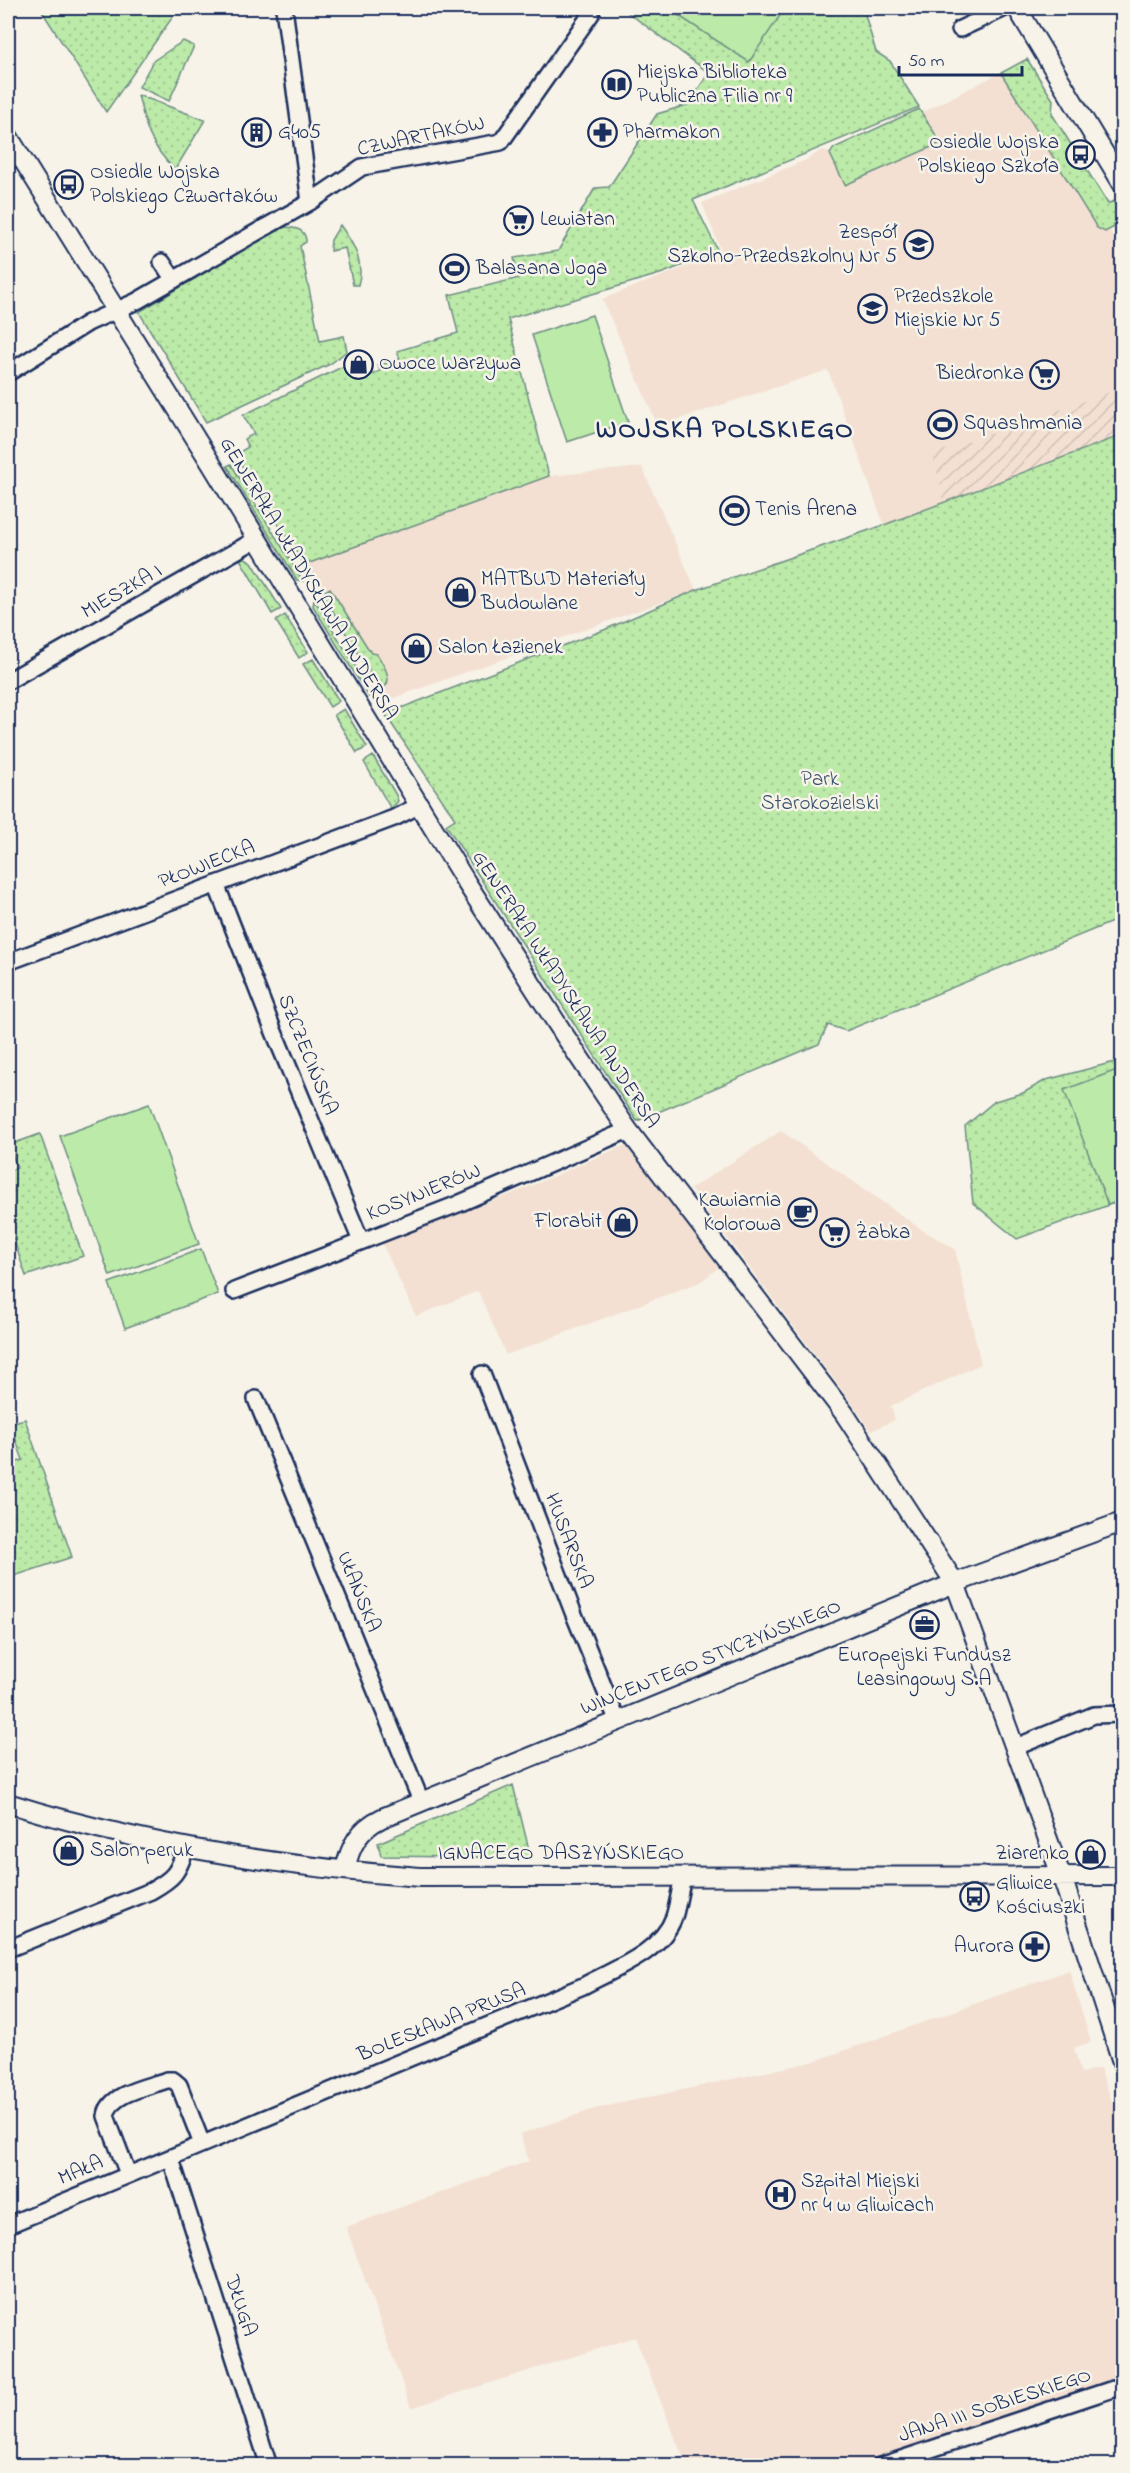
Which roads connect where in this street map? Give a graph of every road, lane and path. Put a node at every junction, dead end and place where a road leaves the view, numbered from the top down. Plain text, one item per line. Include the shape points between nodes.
1 (284, 8) edge
2 (1005, 8) edge
3 (1017, 8) edge
4 (591, 15) dead end
5 (960, 29) dead end
6 (8, 136) edge
7 (1122, 183) edge
8 (310, 202) junction
9 (162, 262) dead end
10 (174, 280) junction
11 (115, 311) junction
12 (8, 373) edge
13 (257, 539) junction
14 (8, 681) edge
15 (420, 805) junction
16 (216, 884) junction
17 (8, 962) edge
18 (628, 1130) junction
19 (361, 1241) junction
20 (234, 1291) dead end
21 (482, 1374) dead end
22 (256, 1399) dead end
23 (1122, 1522) edge
24 (955, 1582) junction
25 (1122, 1714) edge
26 (618, 1722) junction
27 (1016, 1747) junction
28 (421, 1801) junction
29 (8, 1803) edge
30 (186, 1848) junction
31 (345, 1870) junction
32 (1061, 1875) junction
33 (683, 1876) junction
34 (1122, 1876) edge
35 (8, 1950) edge
36 (1122, 2062) edge
37 (202, 2144) junction
38 (171, 2159) junction
39 (128, 2174) junction
40 (8, 2224) edge
41 (1122, 2386) edge
42 (269, 2466) edge
43 (880, 2466) edge

1 - 8 street
2 - 5 street
3 - 7 street
4 - 8 street, CZWARTAKÓW via 501,142 362,167
6 - 11 street, GENERAŁA WŁADYSŁAWA ANDERSA
8 - 10 street, CZWARTAKÓW
9 - 10 street
10 - 11 street, CZWARTAKÓW
11 - 12 street, CZWARTAKÓW via 88,323
11 - 13 street, GENERAŁA WŁADYSŁAWA ANDERSA
13 - 14 street, MIESZKA I
13 - 15 street, GENERAŁA WŁADYSŁAWA ANDERSA
15 - 16 street, PŁOWIECKA
15 - 18 street, GENERAŁA WŁADYSŁAWA ANDERSA
16 - 17 street, PŁOWIECKA
16 - 19 street, SZCZECIŃSKA
18 - 19 street, KOSYNIERÓW via 458,1204
18 - 24 street, GENERAŁA WŁADYSŁAWA ANDERSA via 844,1413
19 - 20 street, KOSYNIERÓW
21 - 26 street, HUSARSKA
22 - 28 street, UŁAŃSKA
23 - 24 street, WINCENTEGO STYCZYŃSKIEGO
24 - 26 street, WINCENTEGO STYCZYŃSKIEGO
24 - 27 street, GENERAŁA WŁADYSŁAWA ANDERSA
25 - 27 street via 1094,1715
26 - 28 street, WINCENTEGO STYCZYŃSKIEGO
27 - 32 street, GENERAŁA WŁADYSŁAWA ANDERSA
28 - 31 street, WINCENTEGO STYCZYŃSKIEGO via 365,1828 352,1847
29 - 30 street, IGNACEGO DASZYŃSKIEGO
30 - 31 street, IGNACEGO DASZYŃSKIEGO
30 - 35 street via 171,1880
31 - 33 street, IGNACEGO DASZYŃSKIEGO via 420,1877
32 - 33 street, IGNACEGO DASZYŃSKIEGO
32 - 34 street, IGNACEGO DASZYŃSKIEGO
32 - 36 street, GENERAŁA WŁADYSŁAWA ANDERSA
33 - 37 street, BOLESŁAWA PRUSA via 674,1917 667,1930 632,1960 553,2000
37 - 38 street, BOLESŁAWA PRUSA
37 - 39 street via 176,2082 167,2080 114,2100 106,2116
38 - 39 street, MAŁA
38 - 42 street, DŁUGA
39 - 40 street, MAŁA
41 - 43 street, JANA III SOBIESKIEGO

